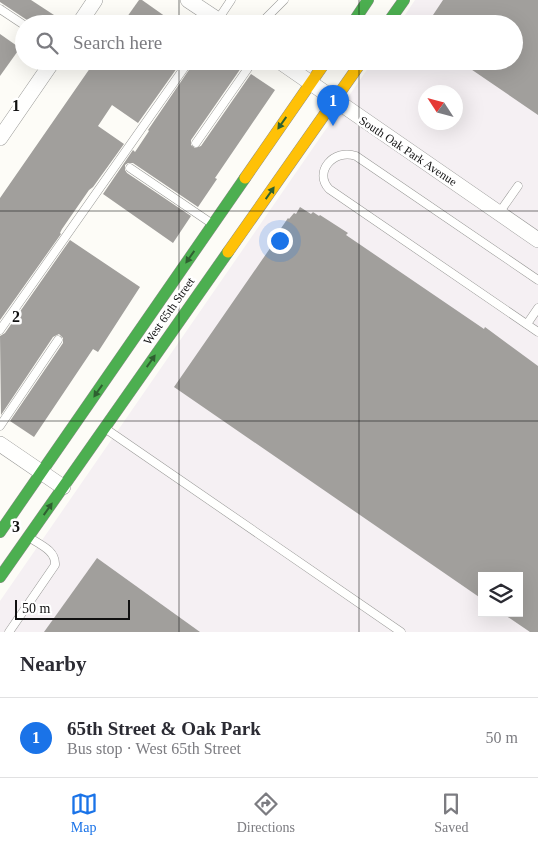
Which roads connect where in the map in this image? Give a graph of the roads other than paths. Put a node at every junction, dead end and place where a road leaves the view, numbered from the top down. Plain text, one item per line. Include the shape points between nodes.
1 (96, 0) edge
2 (188, 0) edge
3 (231, 0) edge
4 (284, 0) edge
5 (368, 0) edge
6 (404, 0) edge
7 (0, 9) edge
8 (85, 15) edge
9 (209, 15) edge
10 (223, 15) edge
11 (269, 15) edge
12 (358, 15) edge
13 (393, 15) edge
14 (15, 19) edge
15 (47, 70) edge
16 (183, 70) edge
17 (246, 70) edge
18 (291, 70) edge
19 (319, 70) edge
20 (356, 70) edge
21 (310, 83) junction
22 (335, 100) junction
23 (0, 138) edge
24 (196, 143) dead end
25 (130, 168) dead end
26 (518, 186) dead end
27 (499, 213) junction
28 (213, 224) junction
29 (538, 240) edge
30 (538, 280) edge
31 (538, 308) edge
32 (527, 324) junction
33 (0, 330) edge
34 (538, 332) edge
35 (58, 340) dead end
36 (0, 426) edge
37 (104, 428) junction
38 (0, 444) edge
39 (41, 472) junction
40 (63, 487) junction
41 (1, 529) edge
42 (28, 537) junction
43 (0, 578) edge
44 (9, 632) edge
45 (400, 632) edge

1 - 8 street
2 - 9 street
3 - 10 lane
4 - 11 lane
5 - 12 street
6 - 13 street
7 - 14 lane
15 - 23 street
16 - 33 lane
17 - 24 lane
18 - 21 street, South Oak Park Avenue
19 - 21 street, West 65th Street
20 - 22 street, West 65th Street
21 - 22 street, South Oak Park Avenue
21 -> 28 street, West 65th Street
22 - 27 street, South Oak Park Avenue
37 -> 22 street, West 65th Street
25 - 28 lane
26 - 27 lane
27 - 29 street, South Oak Park Avenue
28 -> 39 street, West 65th Street
30 - 32 lane via 356,156 341,154 334,157 324,170 325,185 330,189
31 - 32 lane
32 - 34 lane
35 - 36 lane
37 - 40 street, West 65th Street
37 - 45 lane
38 - 39 street
39 - 40 street
39 - 41 street, West 65th Street
42 -> 40 street, West 65th Street
42 - 43 street, West 65th Street
42 - 44 lane via 52,553 55,565

